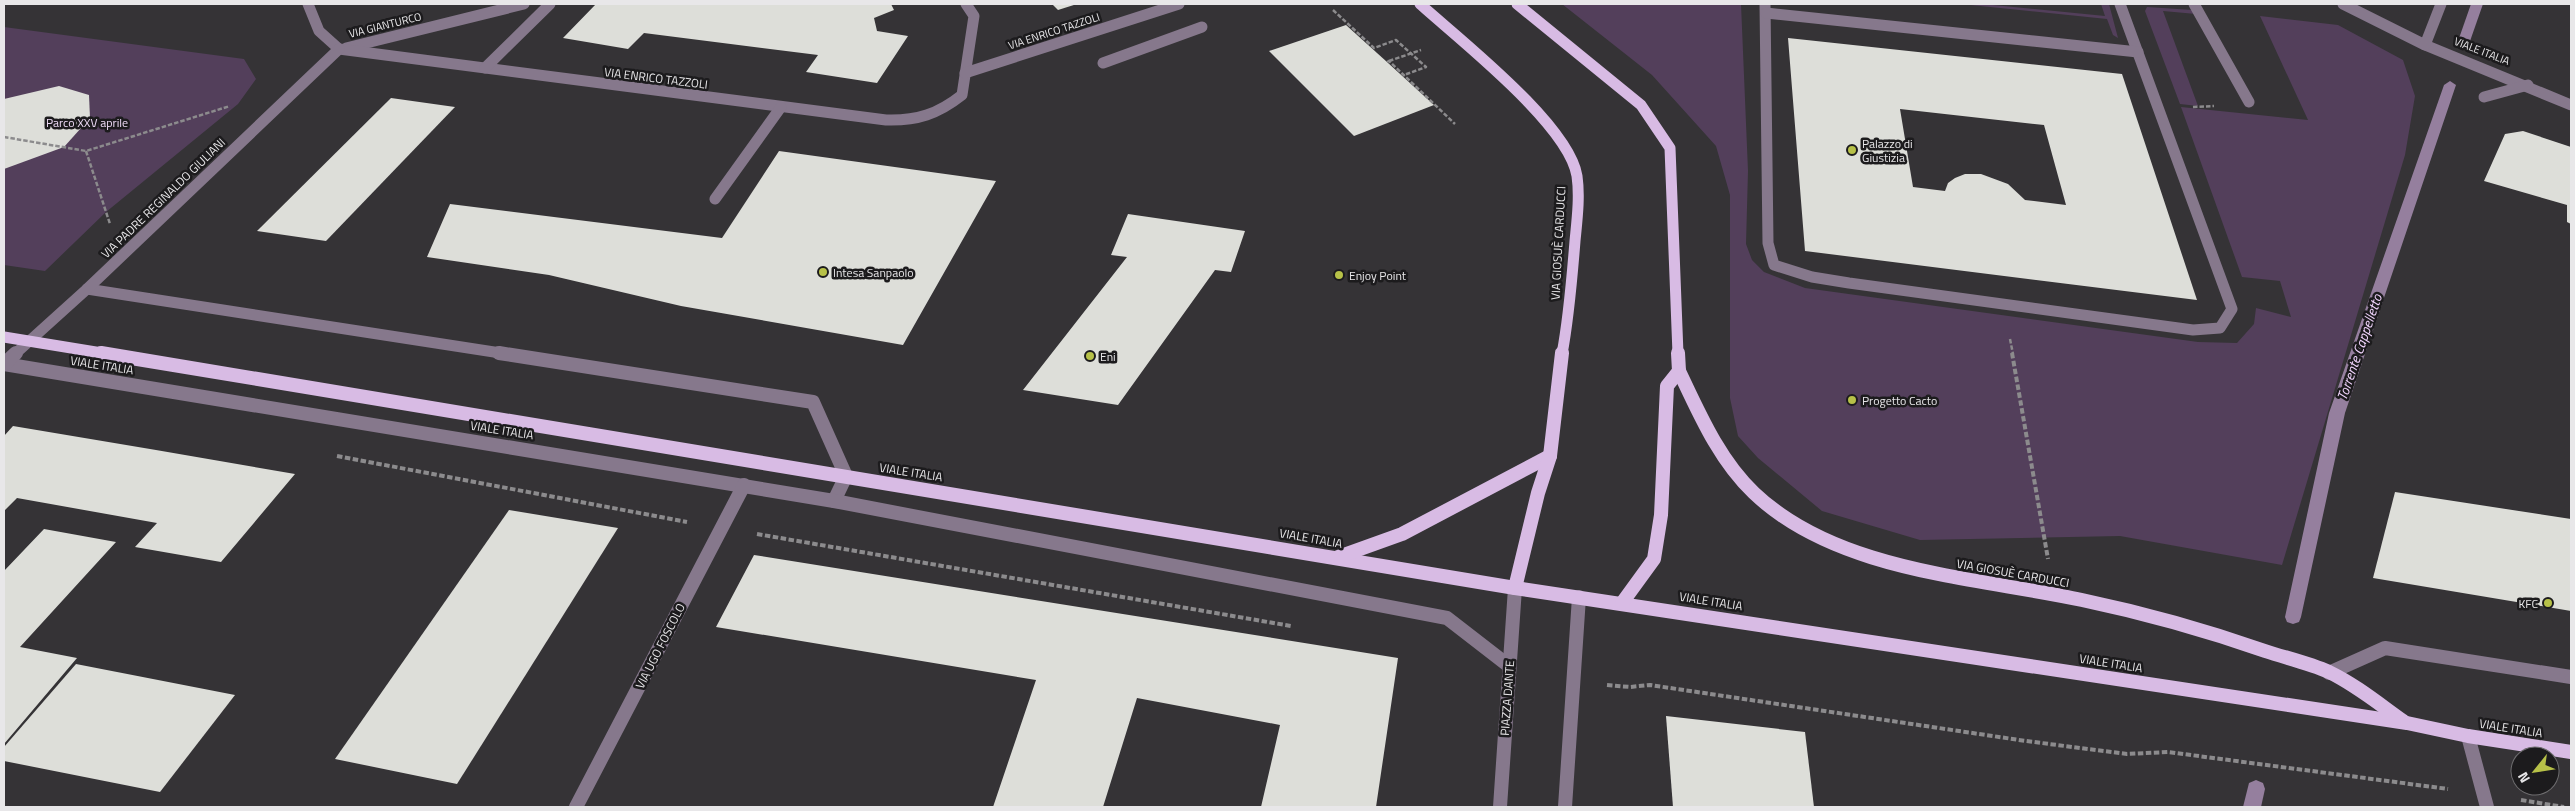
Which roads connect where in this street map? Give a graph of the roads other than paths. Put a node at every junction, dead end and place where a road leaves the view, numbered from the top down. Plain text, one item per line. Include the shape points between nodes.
1 (308, 4) edge
2 (524, 4) edge
3 (550, 4) edge
4 (966, 4) edge
5 (1178, 4) edge
6 (1420, 4) edge
7 (1517, 4) edge
8 (2120, 4) edge
9 (2194, 4) edge
10 (2343, 4) edge
11 (2441, 4) edge
12 (1766, 9) edge
13 (1202, 27) dead end
14 (2425, 45) junction
15 (339, 49) junction
16 (2138, 52) junction
17 (1103, 63) dead end
18 (485, 68) junction
19 (965, 73) junction
20 (2528, 85) junction
21 (2484, 97) dead end
22 (2249, 102) road end
23 (2571, 105) edge
24 (781, 107) junction
25 (715, 199) dead end
26 (87, 289) junction
27 (4, 337) edge
28 (28, 342) junction
29 (4, 364) edge
30 (1678, 370) junction
31 (1550, 456) junction
32 (846, 476) junction
33 (744, 485) junction
34 (834, 501) junction
35 (1337, 557) junction
36 (1515, 588) junction
37 (1579, 597) junction
38 (1622, 603) junction
39 (1509, 666) junction
40 (2329, 672) junction
41 (2571, 677) edge
42 (2407, 723) junction
43 (2468, 736) junction
44 (2571, 752) edge
45 (576, 807) edge
46 (1500, 807) edge
47 (1565, 807) edge
48 (2487, 807) edge

1 - 15 street via 319,32
2 - 15 street, VIA GIANTURCO
3 - 18 street
4 - 19 street via 974,16
5 - 19 street, VIA ENRICO TAZZOLI
6 - 31 main road, VIA GIOSUÈ CARDUCCI via 1528,101 1559,136 1576,175 1577,214 1569,316
7 - 30 main road, VIA GIOSUÈ CARDUCCI via 1641,105 1670,148
8 - 16 street
9 - 22 street
10 - 14 street, VIALE ITALIA
11 - 14 street
12 - 16 street
12 - 16 street via 1768,243 1774,265 1821,278 2004,304 2194,330 2220,328 2232,309
13 - 17 street
14 - 20 street, VIALE ITALIA
15 - 18 street, VIA ENRICO TAZZOLI
15 - 26 street, VIA PADRE REGINALDO GIULIANI
18 - 24 street, VIA ENRICO TAZZOLI
19 - 24 street, VIA ENRICO TAZZOLI via 962,95 934,115 911,121
20 - 21 street
20 - 23 street, VIALE ITALIA
24 - 25 street
26 - 28 street, VIA PADRE REGINALDO GIULIANI
26 - 32 street via 813,402
27 - 28 main road, VIALE ITALIA
28 - 29 street, VIA PADRE REGINALDO GIULIANI
28 - 32 main road, VIALE ITALIA
29 - 33 street, VIALE ITALIA
30 - 38 main road, VIA GIOSUÈ CARDUCCI via 1667,386 1661,515 1654,559
30 - 40 main road, VIA GIOSUÈ CARDUCCI via 1717,447 1740,479 1768,506 1798,527 1865,554 1950,578 2054,594 2205,630
31 - 35 main road via 1402,534
31 - 36 main road, VIA GIOSUÈ CARDUCCI
32 - 34 street
32 - 35 main road, VIALE ITALIA
33 - 34 street, VIALE ITALIA
33 - 45 street, VIA UGO FOSCOLO
34 - 39 street, VIALE ITALIA via 1447,618
35 - 36 main road, VIALE ITALIA
36 - 37 main road, VIALE ITALIA
36 - 39 street, PIAZZA DANTE
37 - 38 main road, VIALE ITALIA
37 - 47 street
38 - 42 main road, VIALE ITALIA
39 - 46 street, PIAZZA DANTE
40 - 41 street via 2385,648
40 - 42 main road, VIA GIOSUÈ CARDUCCI
42 - 43 main road, VIALE ITALIA
43 - 44 main road, VIALE ITALIA
43 - 48 street

